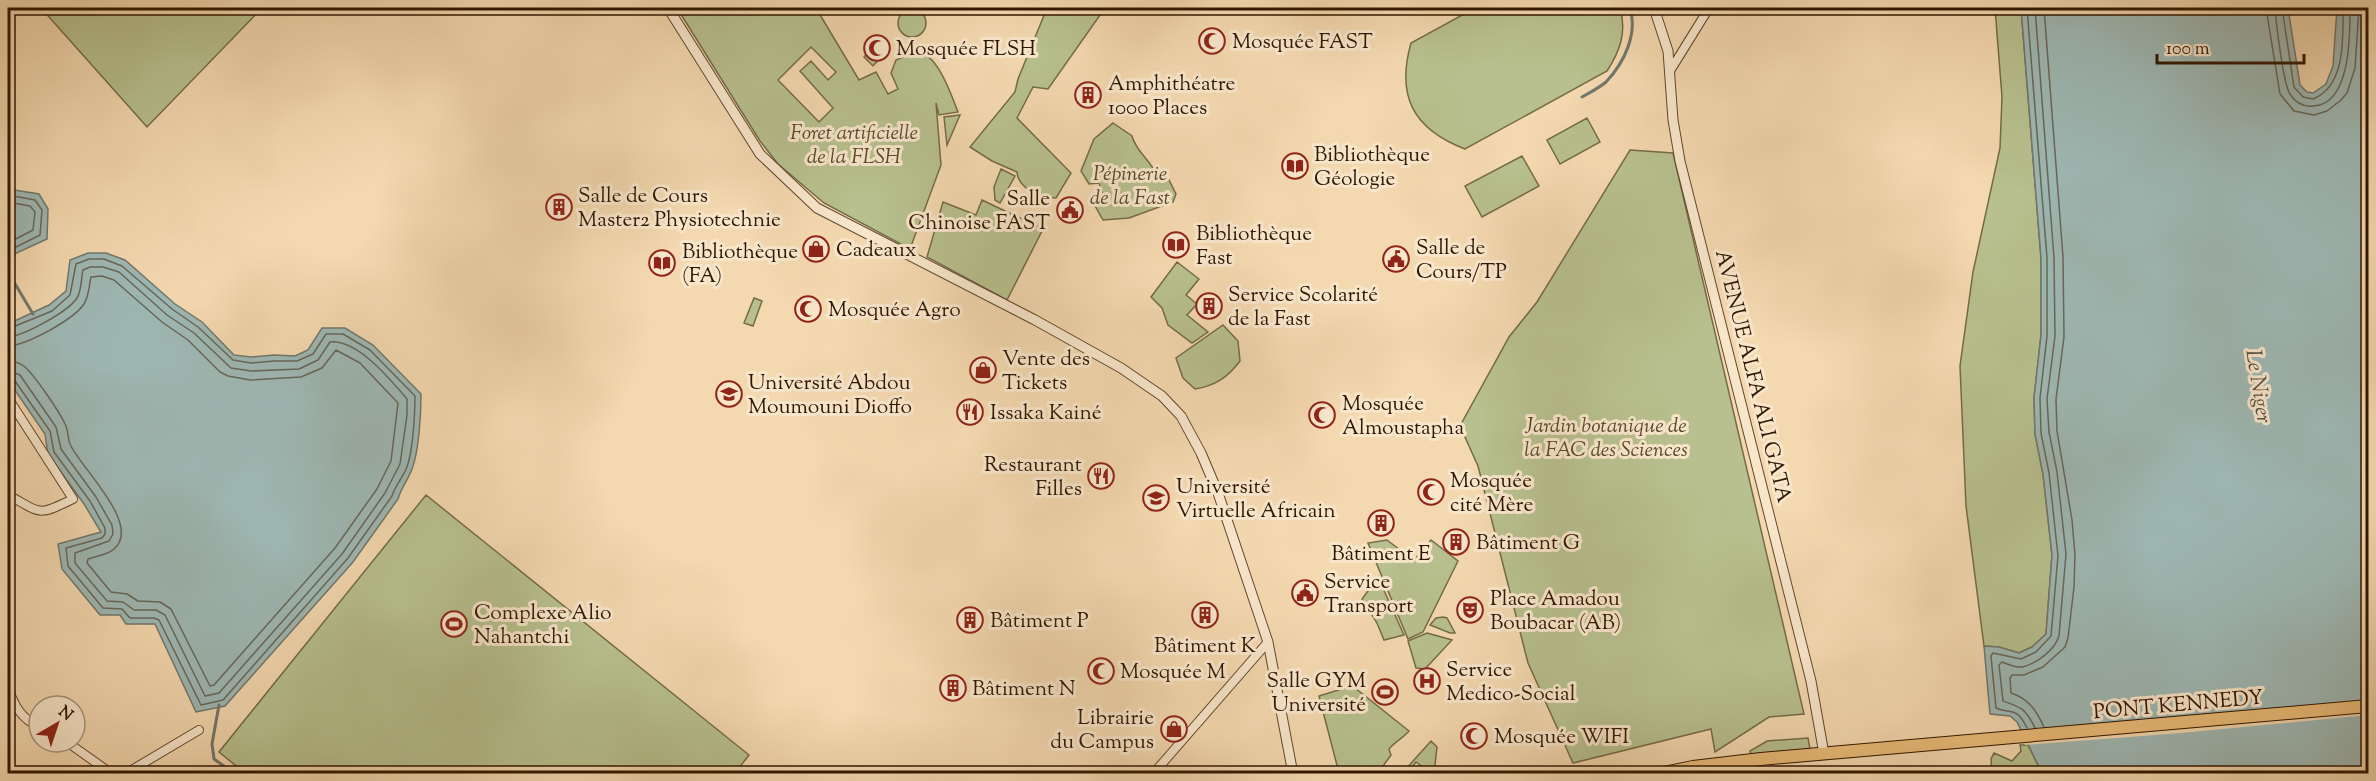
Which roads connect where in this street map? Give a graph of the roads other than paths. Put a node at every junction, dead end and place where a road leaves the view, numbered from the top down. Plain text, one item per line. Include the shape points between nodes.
1 (668, 8) edge
2 (1654, 8) edge
3 (1709, 8) edge
4 (1670, 71) junction
5 (8, 398) edge
6 (8, 495) edge
7 (1268, 642) junction
8 (8, 688) edge
9 (2368, 706) edge
10 (27, 721) edge
11 (199, 730) dead end
12 (84, 754) edge
13 (1824, 754) junction
14 (1695, 770) edge
15 (112, 774) edge
16 (125, 774) edge
17 (1153, 774) edge
18 (1293, 774) edge
19 (1659, 774) edge

1 - 7 street via 760,154 817,208 1035,320 1121,368 1169,403 1189,428 1214,483
2 - 4 street, AVENUE ALFA ALI GATA
3 - 4 street
4 - 13 street, AVENUE ALFA ALI GATA via 1680,161 1811,681
5 - 6 street via 73,499 42,512
7 - 17 street
7 - 18 street
8 - 10 street via 17,711
9 - 13 main road, PONT KENNEDY
11 - 16 street
12 - 15 street
13 - 14 main road, PONT KENNEDY
14 - 19 main road, PONT KENNEDY

